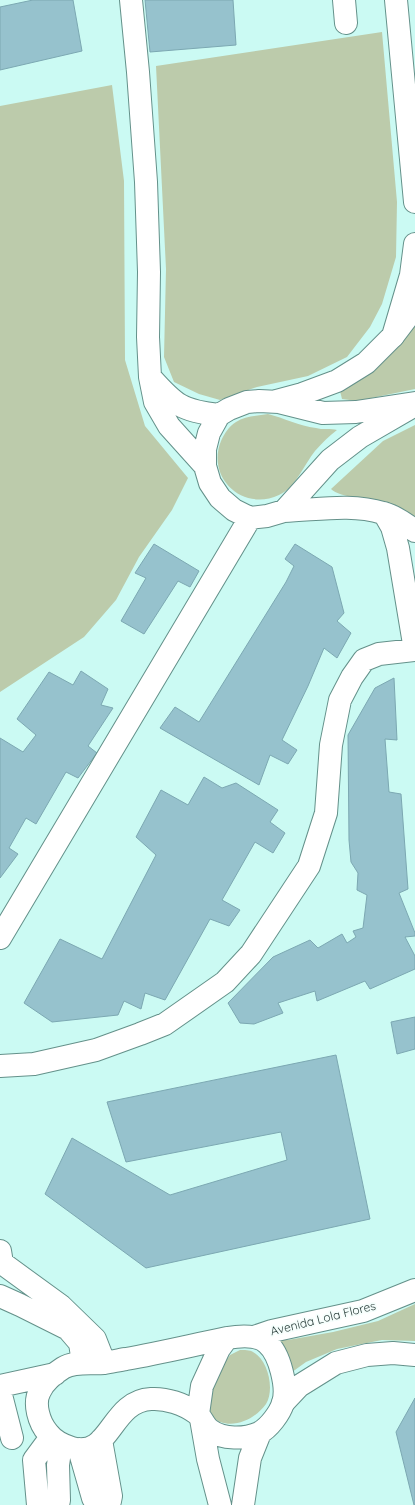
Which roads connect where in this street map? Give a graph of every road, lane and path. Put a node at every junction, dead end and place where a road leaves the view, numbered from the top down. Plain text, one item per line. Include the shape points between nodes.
1 (131, 0) edge
2 (344, 0) edge
3 (396, 0) edge
4 (346, 23) dead end
5 (415, 202) edge
6 (415, 244) edge
7 (415, 304) edge
8 (393, 336) junction
9 (150, 377) junction
10 (271, 402) junction
11 (415, 404) edge
12 (219, 415) junction
13 (205, 466) junction
14 (284, 511) junction
15 (384, 513) junction
16 (250, 518) junction
17 (415, 531) edge
18 (415, 545) edge
19 (402, 573) junction
20 (415, 650) edge
21 (0, 938) edge
22 (0, 1066) edge
23 (0, 1251) edge
24 (415, 1290) edge
25 (0, 1296) edge
26 (254, 1337) junction
27 (227, 1338) junction
28 (415, 1355) edge
29 (104, 1362) junction
30 (83, 1363) junction
31 (55, 1374) junction
32 (0, 1386) edge
33 (0, 1391) edge
34 (283, 1403) junction
35 (199, 1417) junction
36 (260, 1433) junction
37 (59, 1439) junction
38 (6, 1440) edge
39 (101, 1440) junction
40 (38, 1505) edge
41 (58, 1505) edge
42 (100, 1505) edge
43 (104, 1505) edge
44 (220, 1505) edge
45 (243, 1505) edge

1 - 9 main road via 146,182
2 - 4 main road
3 - 5 main road
6 - 8 main road via 411,275
7 - 8 main road
8 - 10 main road via 366,363 337,381
9 - 12 main road via 169,398 184,408
9 - 13 main road via 155,402 169,426
10 - 11 main road via 323,413 356,412
10 - 12 main road via 247,402
11 - 14 main road via 360,437 330,460
12 - 13 main road via 209,433 205,449
13 - 16 main road via 210,483 220,498 234,510
14 - 15 main road via 363,508
14 - 16 main road
15 - 17 main road
15 - 19 main road via 392,527
16 - 21 main road
18 - 19 main road via 406,553
19 - 20 main road
20 - 22 main road via 379,654 364,660 352,677 340,700 331,745 326,813 309,866 252,954 225,982 165,1024 140,1034 96,1050 34,1064
23 - 29 main road via 2,1263 60,1306 95,1339
24 - 26 main road, Avenida Lola Flores via 363,1311
25 - 30 main road via 68,1329 80,1344
26 - 27 main road via 240,1335
26 - 34 main road via 267,1343 276,1357 285,1384
27 - 29 main road
27 - 35 main road via 214,1358 202,1386
28 - 34 main road via 393,1353 336,1363 299,1386
29 - 30 main road
30 - 31 main road via 64,1367
31 - 32 main road
31 - 37 main road via 39,1392 37,1404 39,1416
33 - 38 main road
34 - 36 main road via 265,1430
35 - 36 main road via 209,1430 219,1435 247,1438
35 - 39 main road via 186,1406 166,1400 134,1402 122,1412
35 - 44 main road
36 - 45 main road via 250,1458
37 - 38 main road
37 - 39 main road via 88,1449 99,1444
37 - 40 main road via 34,1460
37 - 41 main road
37 - 42 main road via 92,1498
39 - 43 main road via 111,1496 110,1501

